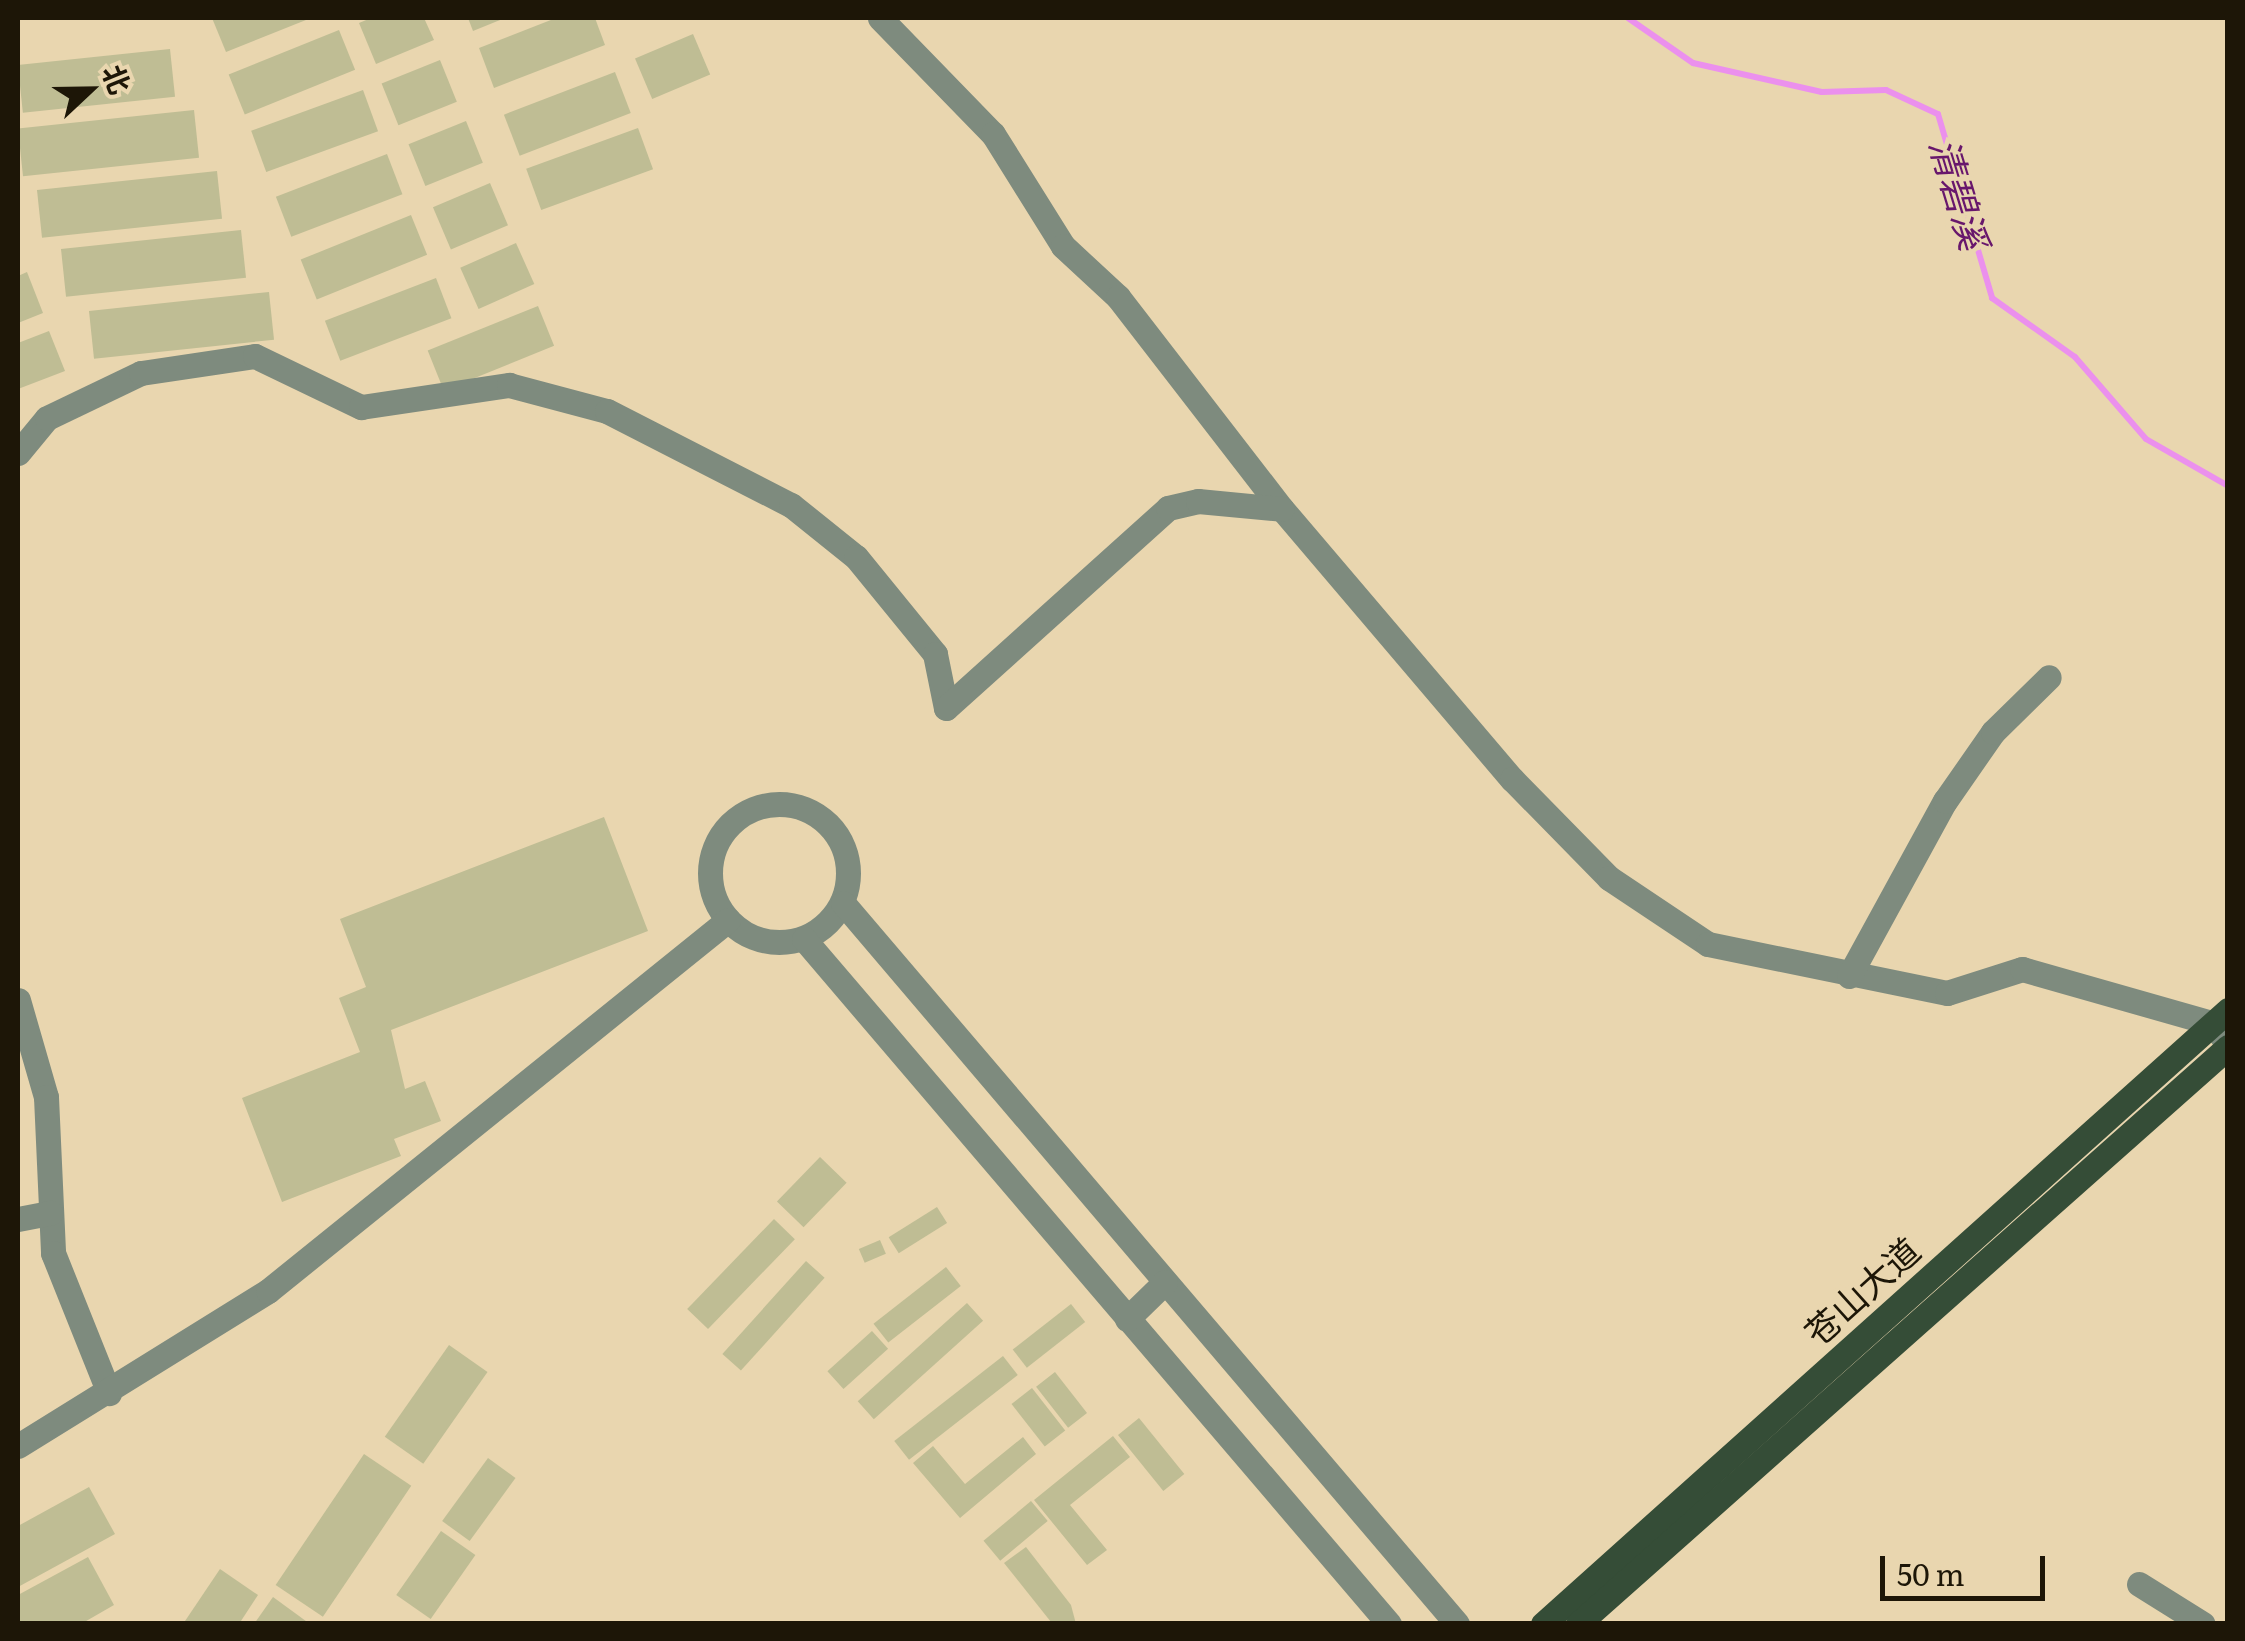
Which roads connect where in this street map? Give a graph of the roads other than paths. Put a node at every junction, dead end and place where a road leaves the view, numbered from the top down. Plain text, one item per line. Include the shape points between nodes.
1 (880, 18) edge
2 (18, 454) edge
3 (1282, 510) junction
4 (2049, 677) dead end
5 (842, 902) junction
6 (728, 920) junction
7 (804, 939) junction
8 (1849, 976) junction
9 (18, 1000) edge
10 (2224, 1031) edge
11 (50, 1213) junction
12 (18, 1219) edge
13 (1165, 1282) junction
14 (1127, 1319) junction
15 (109, 1393) junction
16 (18, 1446) edge
17 (1693, 1503) junction
18 (2139, 1584) dead end
19 (1389, 1624) edge
20 (1457, 1624) edge
21 (1542, 1624) edge
22 (1578, 1624) edge
23 (2204, 1624) edge

1 - 3 street via 992,134 1063,246 1118,297
2 - 3 street via 48,418 141,374 255,356 360,407 509,385 590,407 790,506 856,557 935,654 946,708 1168,508 1198,501
3 - 8 street via 1512,779 1609,878 1708,944
4 - 8 street via 1993,732 1945,801
5 - 6 street via 849,878 833,830 814,813 764,805 719,839 710,867
5 - 7 street
5 - 13 street
6 - 7 street via 776,943
6 - 15 street via 268,1290
7 - 14 street
8 - 10 street via 1947,992 2022,968
9 - 11 street via 46,1097
10 - 17 main road, 苍山大道
11 - 12 street
11 - 15 street via 80,1336
13 - 14 street
13 - 20 street
14 - 19 street
15 - 16 street
17 - 21 main road, 苍山大道
17 - 22 main road, 苍山大道
18 - 23 street

